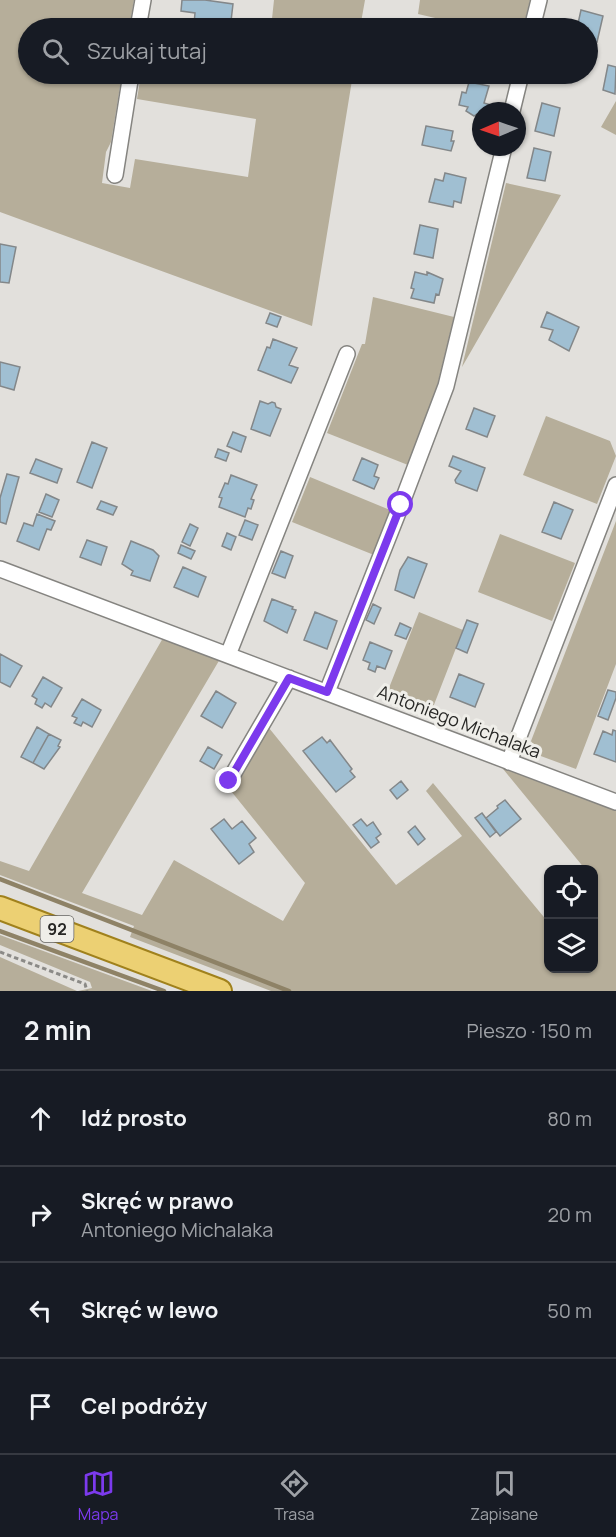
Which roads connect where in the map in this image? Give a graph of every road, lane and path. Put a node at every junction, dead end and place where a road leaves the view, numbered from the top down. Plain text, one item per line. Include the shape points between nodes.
1 (143, 0) edge
2 (539, 0) edge
3 (140, 18) edge
4 (534, 18) edge
5 (129, 84) edge
6 (519, 84) edge
7 (514, 102) edge
8 (502, 156) edge
9 (115, 175) dead end
10 (347, 354) dead end
11 (616, 485) edge
12 (0, 569) edge
13 (228, 655) junction
14 (289, 678) junction
15 (327, 692) junction
16 (509, 762) junction
17 (229, 781) dead end
18 (616, 802) edge
19 (0, 908) edge
20 (0, 952) edge
21 (87, 991) edge
22 (220, 991) edge

1 - 3 street
2 - 4 street
5 - 9 street
6 - 7 street
8 - 15 street via 446,386
10 - 13 street
11 - 16 street
12 - 13 street, Antoniego Michalaka
13 - 14 street, Antoniego Michalaka
14 - 15 street, Antoniego Michalaka
14 - 17 street
15 - 16 street, Antoniego Michalaka
16 - 18 street, Antoniego Michalaka
19 - 22 main road, 92
20 - 21 path via 86,984

